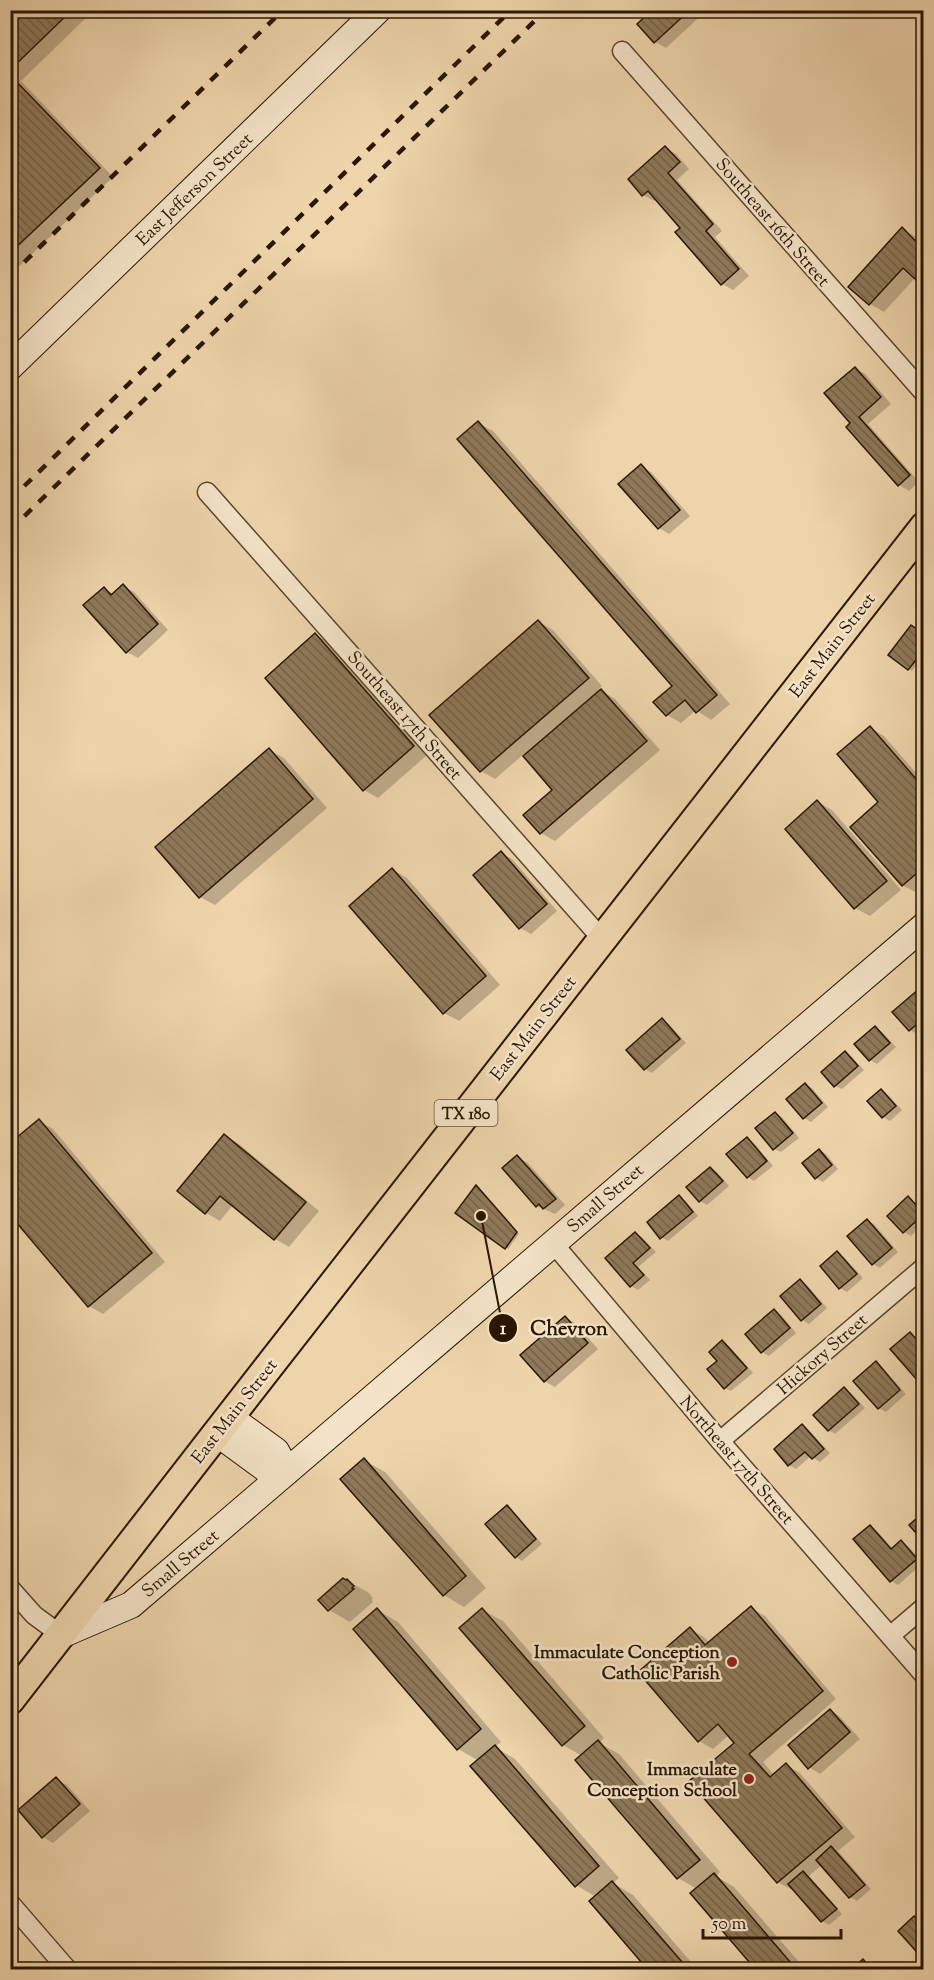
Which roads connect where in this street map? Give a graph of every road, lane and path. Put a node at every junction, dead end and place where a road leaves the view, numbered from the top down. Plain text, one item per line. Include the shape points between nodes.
1 (378, 10) edge
2 (622, 51) dead end
3 (10, 366) edge
4 (924, 393) edge
5 (207, 492) dead end
6 (924, 527) edge
7 (924, 926) edge
8 (602, 939) junction
9 (553, 1243) junction
10 (924, 1268) edge
11 (223, 1425) junction
12 (720, 1442) junction
13 (287, 1471) junction
14 (10, 1588) edge
15 (924, 1607) edge
16 (61, 1635) junction
17 (890, 1636) junction
18 (924, 1675) edge
19 (10, 1700) edge
20 (10, 1903) edge
21 (68, 1970) edge

1 - 3 street, East Jefferson Street
2 - 4 street, Southeast 16th Street
5 - 8 street, Southeast 17th Street
6 - 8 main road, East Main Street / TX 180
7 - 9 street, Small Street
8 - 11 main road, East Main Street / TX 180
9 - 12 street, Northeast 17th Street
9 - 13 street, Small Street
10 - 12 street, Hickory Street
11 - 13 street via 270,1472
11 - 16 main road, East Main Street / TX 180
12 - 17 street, Northeast 17th Street
13 - 16 street, Small Street via 131,1605
14 - 16 street via 34,1615
15 - 17 street
16 - 19 main road, East Main Street / TX 180
17 - 18 street, Northeast 17th Street
20 - 21 street

